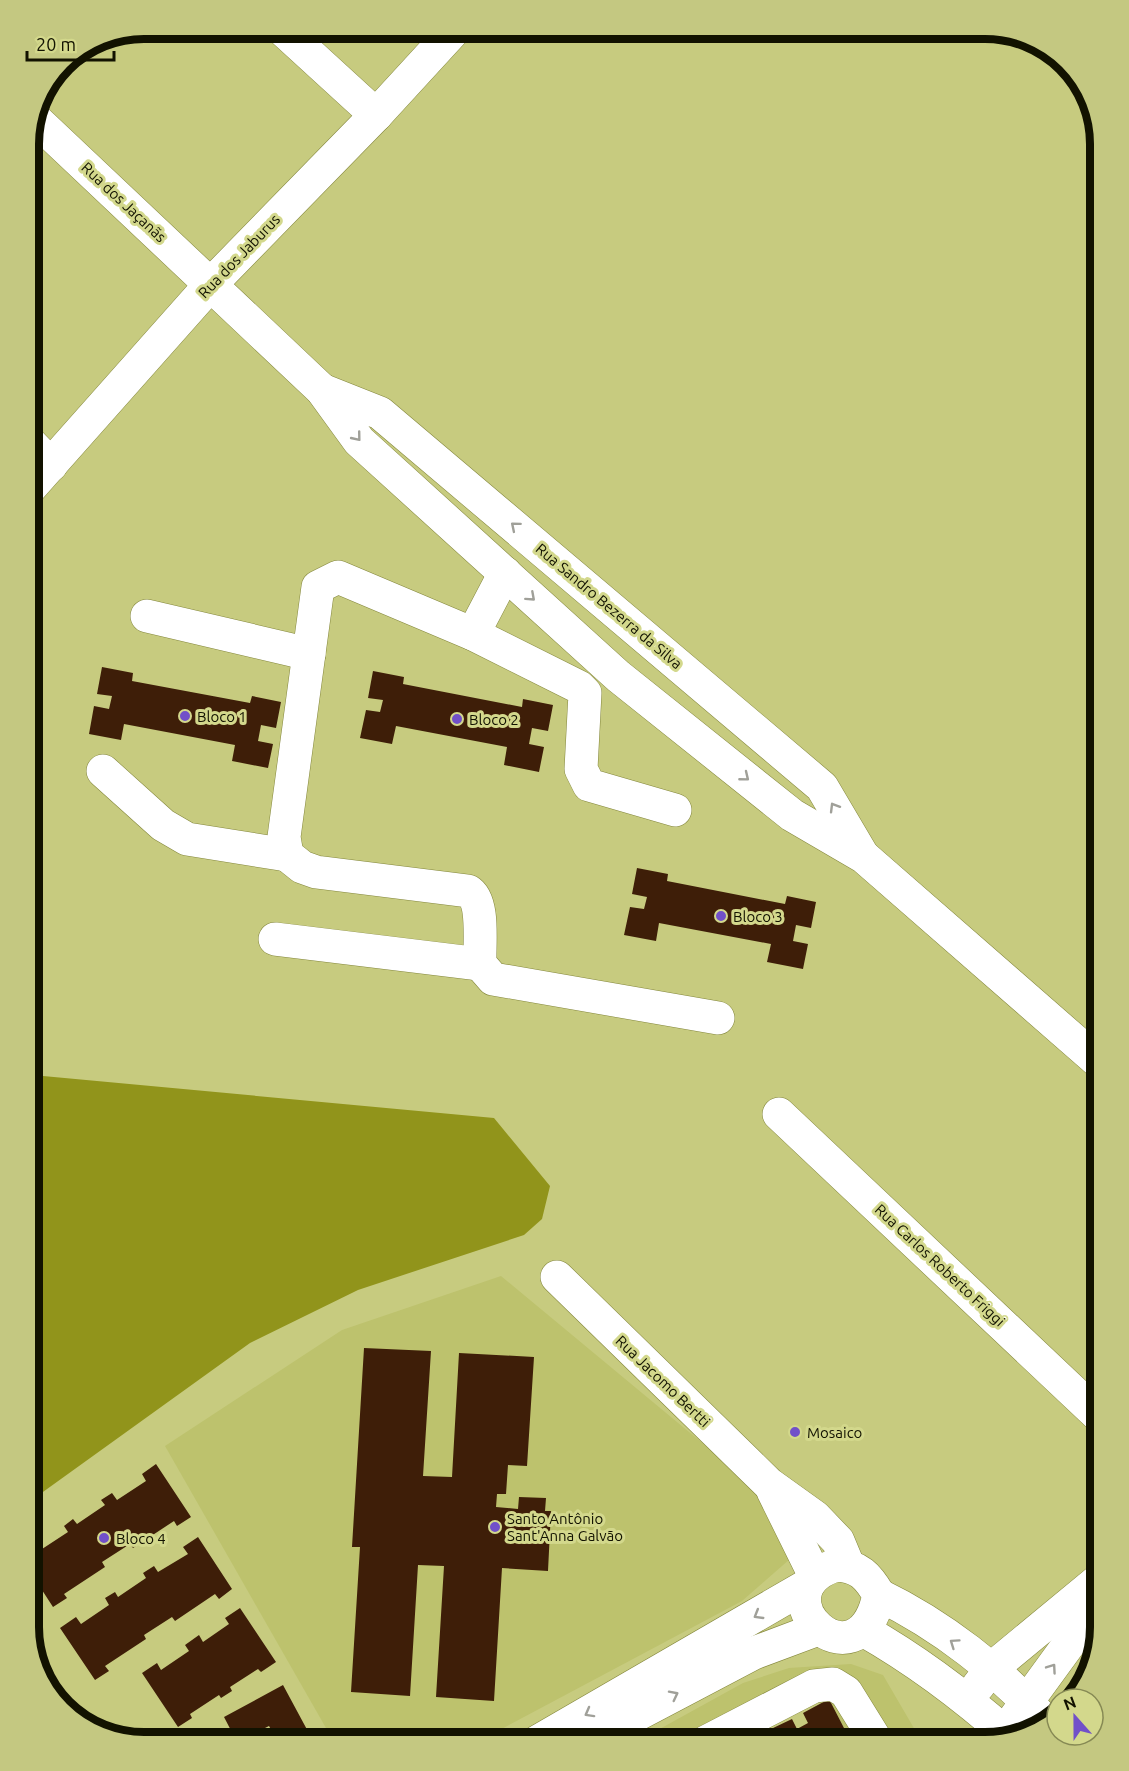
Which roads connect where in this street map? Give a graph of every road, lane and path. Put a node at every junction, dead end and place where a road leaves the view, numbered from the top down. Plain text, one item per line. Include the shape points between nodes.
1 (294, 39) edge
2 (446, 39) edge
3 (376, 115) junction
4 (41, 125) edge
5 (211, 284) junction
6 (322, 390) junction
7 (40, 454) edge
8 (471, 490) junction
9 (444, 518) junction
10 (505, 573) junction
11 (147, 616) dead end
12 (473, 634) junction
13 (309, 654) junction
14 (731, 709) junction
15 (702, 742) junction
16 (103, 771) dead end
17 (675, 810) dead end
18 (287, 855) junction
19 (864, 857) junction
20 (275, 939) dead end
21 (480, 964) junction
22 (718, 1018) dead end
23 (1090, 1053) edge
24 (779, 1114) dead end
25 (556, 1278) dead end
26 (1090, 1407) edge
27 (770, 1484) junction
28 (848, 1565) junction
29 (811, 1580) junction
30 (1090, 1588) edge
31 (879, 1595) junction
32 (1090, 1602) edge
33 (818, 1629) junction
34 (863, 1630) junction
35 (991, 1669) junction
36 (967, 1700) junction
37 (1037, 1712) edge
38 (1017, 1727) edge
39 (1003, 1730) edge
40 (554, 1732) edge
41 (604, 1732) edge
42 (725, 1732) edge
43 (871, 1732) edge

1 - 3 street
2 - 3 street, Rua dos Jaburus
3 - 5 street, Rua dos Jaburus
4 - 5 street, Rua dos Jaçanãs
5 - 6 street, Rua Sandro Bezerra da Silva
5 - 7 street, Rua dos Jaburus
6 - 8 street, Rua Sandro Bezerra da Silva via 380,413
6 -> 9 street, Rua Sandro Bezerra da Silva via 359,441
8 - 9 street via 456,491 445,499
14 -> 8 street, Rua Sandro Bezerra da Silva
9 - 10 street, Rua Sandro Bezerra da Silva
10 - 12 street
10 -> 15 street, Rua Sandro Bezerra da Silva via 618,676
11 - 13 street
12 - 13 street via 338,577 318,587
12 - 17 street via 571,682 585,693 581,769 589,784
13 - 18 street via 284,837
14 - 15 street via 726,731 718,740
19 -> 14 street, Rua Sandro Bezerra da Silva via 822,787
15 -> 19 street, Rua Sandro Bezerra da Silva via 792,815
16 - 18 street via 163,825 187,839
18 - 21 street via 316,873 474,894 478,904
19 - 23 street, Rua Sandro Bezerra da Silva
20 - 21 street
21 - 22 street via 493,979
24 - 26 street, Rua Carlos Roberto Friggi
25 - 27 street, Rua Jacomo Bertti
27 - 28 street, Rua Jacomo Bertti via 815,1517 838,1540
27 - 29 street, Rua Jacomo Bertti
28 - 29 street via 836,1565
28 - 31 street via 868,1577
29 - 33 street via 805,1610
29 -> 40 street
30 - 35 street
31 - 34 street via 871,1621
35 -> 31 street via 905,1607
37 -> 32 street
33 - 34 street via 840,1638
41 -> 33 street via 754,1653
34 - 36 street
35 - 36 street
35 - 37 street
36 - 39 street
37 - 38 street
42 - 43 street via 814,1686 833,1684 846,1692

